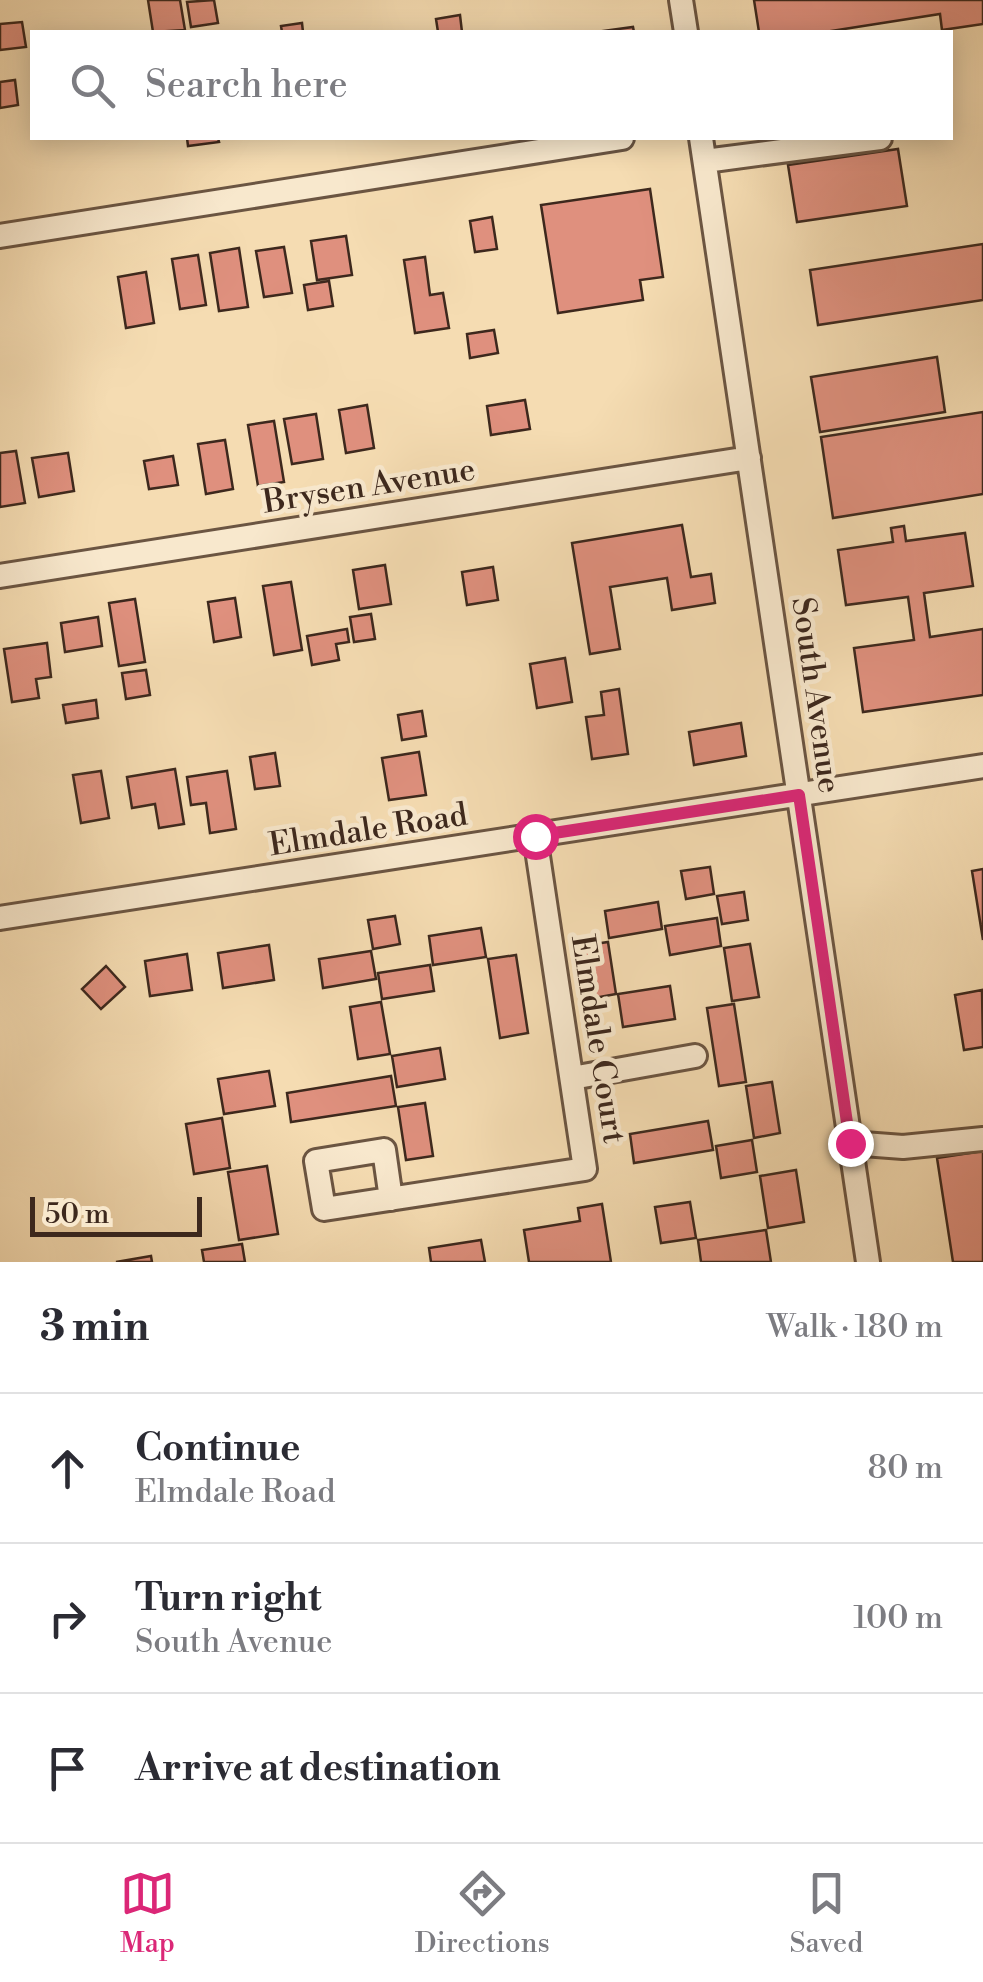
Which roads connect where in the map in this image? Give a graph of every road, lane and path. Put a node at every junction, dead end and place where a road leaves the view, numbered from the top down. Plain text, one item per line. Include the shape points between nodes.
1 (681, 0) edge
2 (686, 30) edge
3 (609, 140) edge
4 (702, 140) edge
5 (865, 140) edge
6 (705, 162) junction
7 (0, 236) edge
8 (749, 458) junction
9 (0, 576) edge
10 (983, 766) edge
11 (799, 795) junction
12 (535, 836) junction
13 (0, 918) edge
14 (695, 1056) dead end
15 (572, 1078) junction
16 (983, 1139) edge
17 (850, 1143) junction
18 (391, 1198) junction
19 (868, 1262) edge

1 - 2 street
3 - 7 street
4 - 6 street, South Avenue
5 - 6 street
6 - 8 street, South Avenue
8 - 9 street, Brysen Avenue
8 - 11 street, South Avenue
10 - 11 street, Elmdale Road
11 - 12 street, Elmdale Road
11 - 17 street, South Avenue
12 - 13 street, Elmdale Road
12 - 15 street, Elmdale Court
14 - 15 street
15 - 18 street, Elmdale Court via 585,1169
16 - 17 street via 903,1147
17 - 19 street, South Avenue
18 - 18 street, Elmdale Court via 324,1209 316,1160 384,1150

